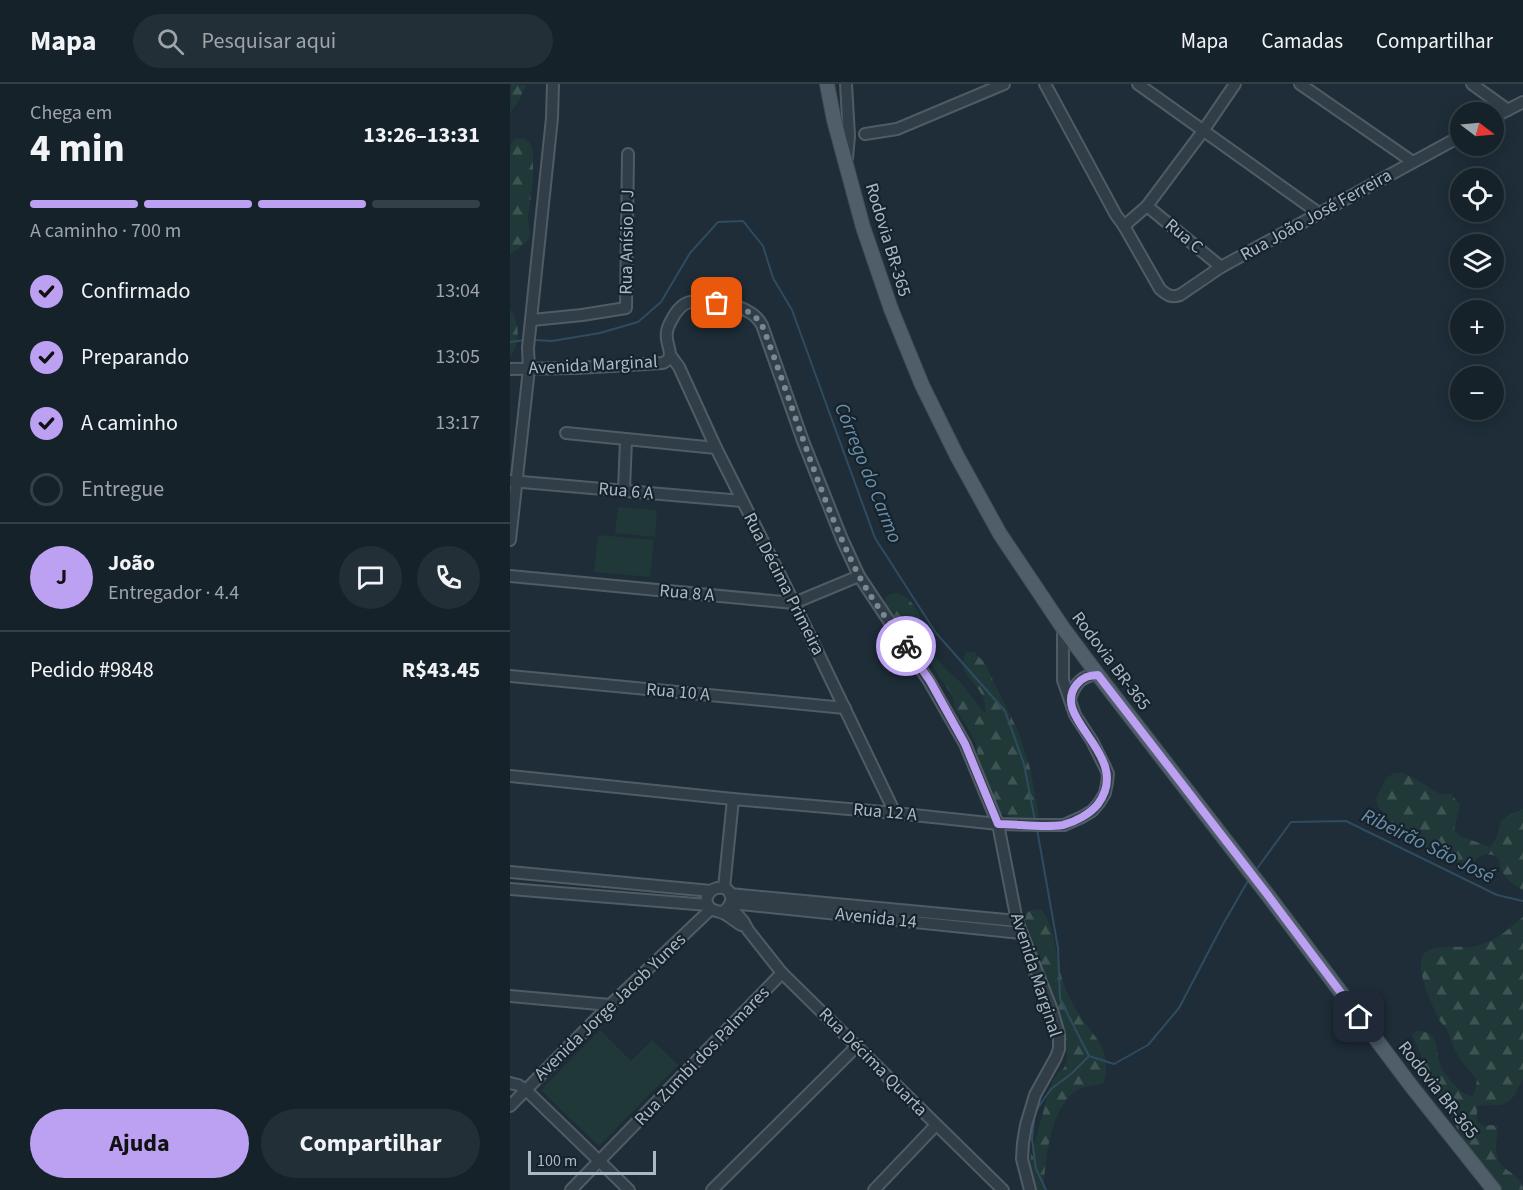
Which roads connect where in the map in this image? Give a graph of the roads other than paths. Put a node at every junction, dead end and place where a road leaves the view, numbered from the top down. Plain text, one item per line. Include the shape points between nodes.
1 (553, 84) edge
2 (827, 84) edge
3 (846, 84) edge
4 (1004, 84) edge
5 (1045, 84) edge
6 (1138, 84) edge
7 (1235, 84) edge
8 (1300, 84) edge
9 (1472, 84) edge
10 (1523, 102) edge
11 (1508, 110) junction
12 (1504, 112) edge
13 (1203, 131) junction
14 (865, 134) dead end
15 (1450, 142) edge
16 (628, 154) dead end
17 (1413, 162) junction
18 (846, 165) junction
19 (1147, 206) junction
20 (1320, 214) junction
21 (1124, 226) junction
22 (1221, 267) junction
23 (531, 326) junction
24 (671, 356) junction
25 (510, 369) edge
26 (528, 369) junction
27 (566, 433) dead end
28 (626, 440) junction
29 (716, 448) junction
30 (513, 481) edge
31 (624, 490) junction
32 (742, 501) junction
33 (510, 540) edge
34 (510, 576) edge
35 (859, 576) junction
36 (794, 603) junction
37 (1063, 628) junction
38 (1098, 675) junction
39 (510, 676) edge
40 (1070, 699) junction
41 (845, 708) junction
42 (510, 776) edge
43 (733, 799) junction
44 (895, 813) junction
45 (998, 824) junction
46 (510, 872) edge
47 (510, 889) edge
48 (722, 902) junction
49 (1017, 921) junction
50 (1021, 933) junction
51 (782, 973) junction
52 (510, 996) edge
53 (610, 1005) junction
54 (857, 1046) junction
55 (510, 1083) edge
56 (526, 1090) junction
57 (510, 1106) edge
58 (936, 1125) junction
59 (600, 1161) junction
60 (571, 1190) edge
61 (630, 1190) edge
62 (712, 1190) edge
63 (874, 1190) edge
64 (1003, 1190) edge
65 (1030, 1190) edge
66 (1494, 1190) edge

1 - 23 street
2 - 18 main road, Rodovia BR-365
3 - 18 street
4 - 14 street via 897,129
5 - 21 street
6 - 13 street
7 - 13 street
8 - 17 street
9 - 11 street
10 - 11 street
11 - 12 street
13 - 19 street
13 - 20 street
15 - 17 street, Rua João José Ferreira
16 - 23 street, Rua Anísio D J via 626,308
17 - 20 street, Rua João José Ferreira
18 - 37 main road, Rodovia BR-365 via 891,309 922,385 999,534
19 - 21 street
19 - 22 street, Rua C
20 - 22 street, Rua João José Ferreira
21 - 22 street, Rua João José Ferreira via 1160,290 1167,295 1180,295
23 - 26 street
24 - 26 street, Avenida Marginal via 668,361 649,365
24 - 29 street, Rua Décima Primeira
24 - 35 street, Avenida Marginal via 667,333 670,321 690,302 733,305 757,318
25 - 26 street, Avenida Marginal
26 - 30 street
27 - 28 street
28 - 29 street
28 - 31 street
29 - 32 street, Rua Décima Primeira
30 - 31 street, Rua 6 A
30 - 33 street
31 - 32 street, Rua 6 A
32 - 36 street, Rua Décima Primeira
34 - 36 street, Rua 8 A
35 - 36 street, Rua 8 A
35 - 45 street, Avenida Marginal via 930,681 965,744
36 - 41 street, Rua Décima Primeira
37 - 38 main road, Rodovia BR-365
37 - 40 street, Rua 12 A via 1062,680
38 - 40 street via 1078,682
38 - 66 main road, Rodovia BR-365
39 - 41 street, Rua 10 A
40 - 45 street, Rua 12 A via 1075,715 1106,766 1105,793 1092,811 1064,825
41 - 44 street, Rua Décima Primeira
42 - 43 street, Rua 12 A
43 - 44 street, Rua 12 A
43 - 48 street
44 - 45 street, Rua 12 A
45 - 49 street, Avenida Marginal
46 - 48 street via 711,891 707,897
47 - 48 street, Avenida 14
48 - 49 street, Avenida 14
48 - 50 street, Avenida 14
48 - 51 street, Rua Décima Quarta via 743,921
48 - 53 street, Avenida Jorge Jacob Yunes
49 - 50 street, Avenida Marginal
50 - 65 street, Avenida Marginal via 1059,1034 1059,1049 1035,1095 1026,1125 1022,1159
51 - 54 street, Rua Décima Quarta
51 - 59 street, Rua Zumbi dos Palmares
52 - 53 street
53 - 56 street, Avenida Jorge Jacob Yunes
54 - 58 street, Rua Décima Quarta
54 - 62 street
55 - 56 street
56 - 57 street, Avenida Jorge Jacob Yunes
56 - 59 street
58 - 63 street
58 - 64 street, Rua Décima Quarta
59 - 60 street, Rua Zumbi dos Palmares
59 - 61 street

